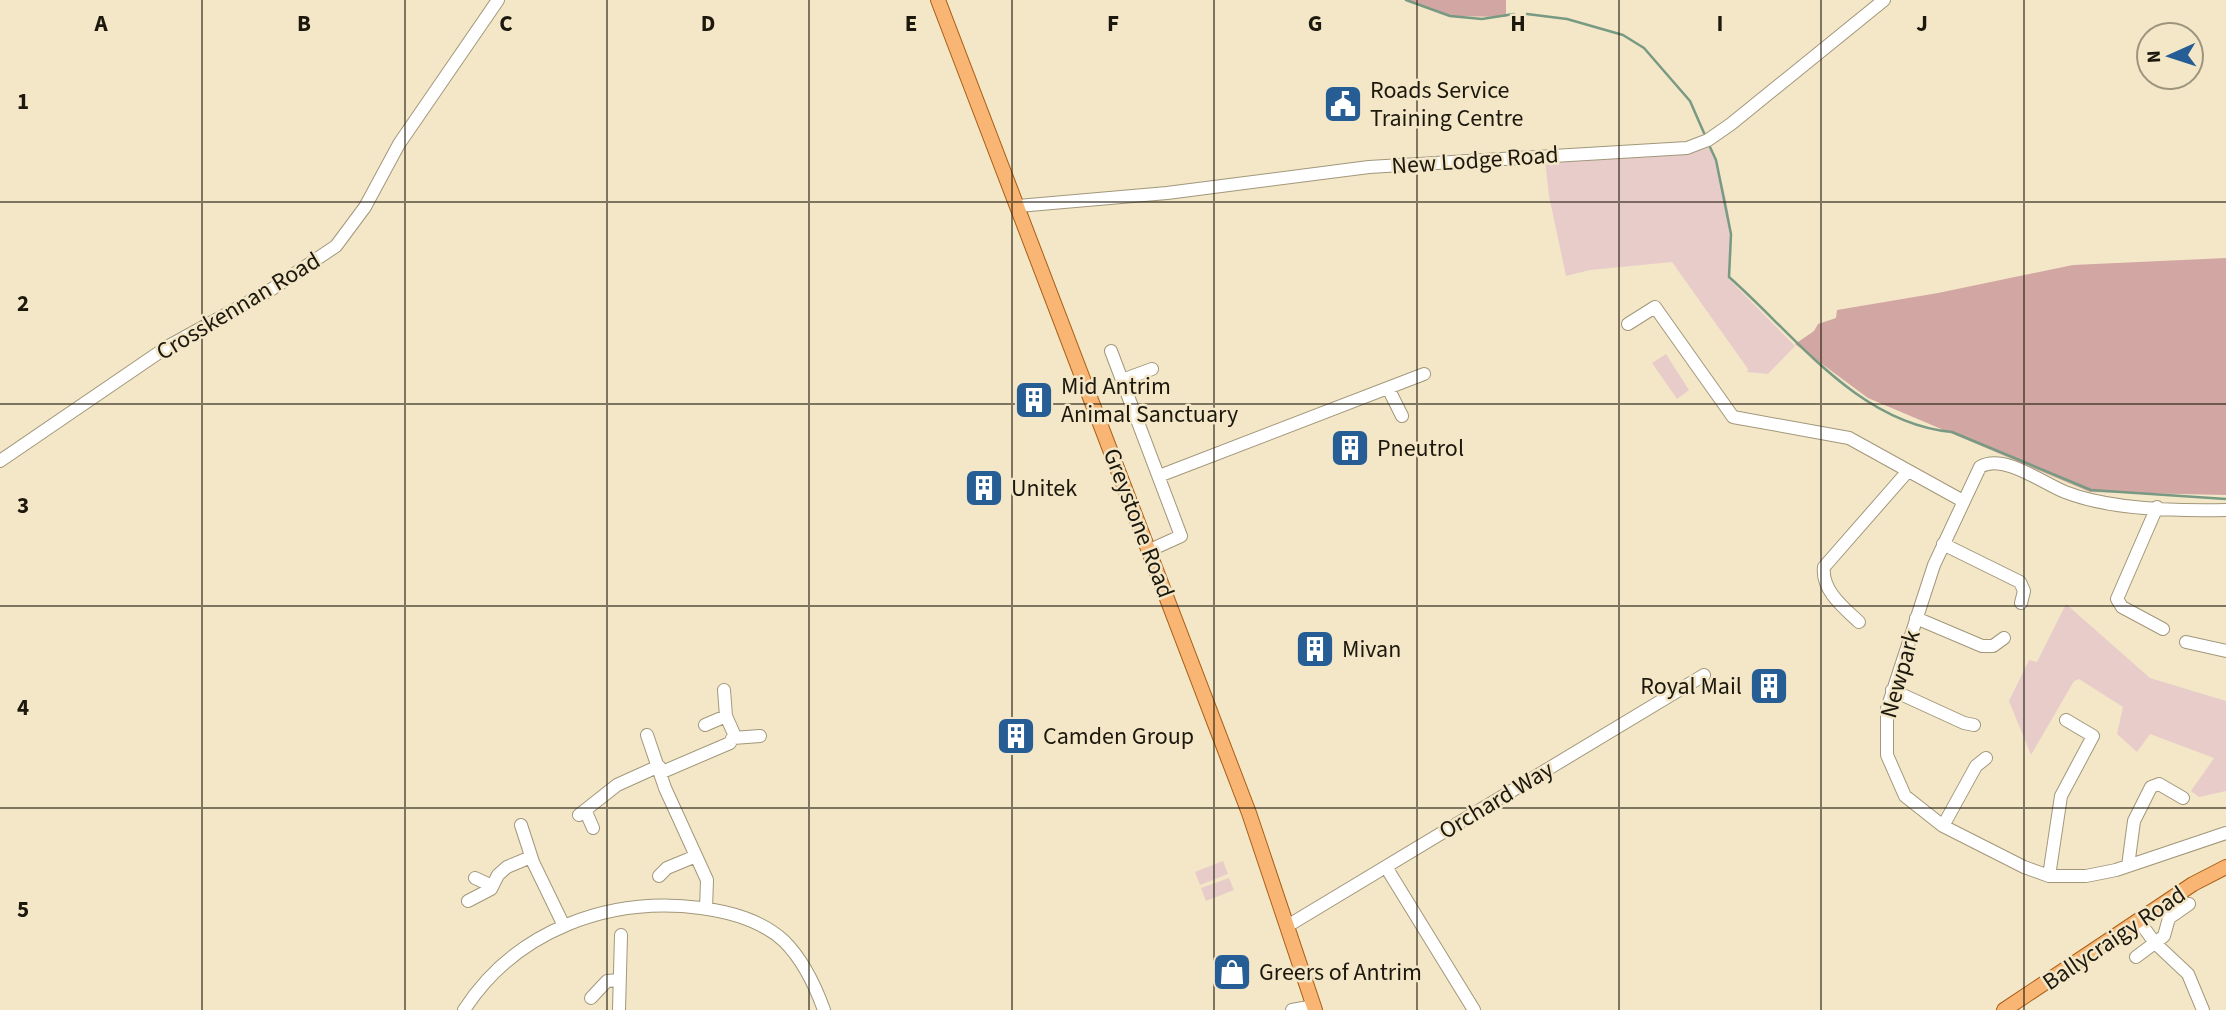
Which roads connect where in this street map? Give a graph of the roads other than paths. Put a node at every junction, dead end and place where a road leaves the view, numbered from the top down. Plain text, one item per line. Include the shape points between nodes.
1 (498, 0) edge
2 (938, 0) edge
3 (1884, 0) edge
4 (1018, 206) junction
5 (1628, 324) dead end
6 (1111, 351) dead end
7 (1152, 369) dead end
8 (1424, 374) dead end
9 (1122, 380) junction
10 (1388, 388) junction
11 (1402, 416) dead end
12 (0, 461) edge
13 (1908, 471) junction
14 (1159, 476) junction
15 (1963, 501) junction
16 (2157, 507) junction
17 (2226, 510) edge
18 (1943, 544) junction
19 (1150, 550) junction
20 (2021, 603) dead end
21 (1916, 618) junction
22 (1860, 622) dead end
23 (2164, 629) dead end
24 (2004, 638) dead end
25 (2186, 642) dead end
26 (2226, 651) edge
27 (1704, 676) dead end
28 (724, 691) dead end
29 (1892, 691) junction
30 (726, 716) junction
31 (2066, 720) dead end
32 (705, 725) dead end
33 (1975, 725) dead end
34 (647, 735) dead end
35 (760, 736) dead end
36 (733, 738) junction
37 (1986, 758) dead end
38 (659, 770) junction
39 (2183, 797) dead end
40 (521, 825) dead end
41 (1943, 826) junction
42 (593, 828) dead end
43 (2226, 833) edge
44 (696, 856) junction
45 (531, 857) junction
46 (2128, 866) junction
47 (1386, 867) junction
48 (2226, 867) edge
49 (659, 876) dead end
50 (2049, 876) junction
51 (475, 878) dead end
52 (492, 887) junction
53 (468, 901) dead end
54 (2189, 904) dead end
55 (706, 909) junction
56 (2139, 921) junction
57 (1289, 925) junction
58 (565, 926) junction
59 (621, 935) dead end
60 (2155, 943) junction
61 (2136, 957) dead end
62 (619, 980) junction
63 (592, 998) dead end
64 (1315, 1008) edge
65 (464, 1010) edge
66 (619, 1010) edge
67 (824, 1010) edge
68 (1292, 1010) edge
69 (1474, 1010) edge
70 (2004, 1010) edge
71 (2203, 1010) edge

1 - 12 street, Crosskennan Road via 336,246 272,289 167,347
2 - 4 main road, Greystone Road
3 - 4 street, New Lodge Road via 1731,124 1687,148 1369,167 1167,193
4 - 19 main road, Greystone Road
5 - 13 street via 1656,307 1733,417 1849,438
6 - 9 street
7 - 9 street
8 - 10 street
9 - 14 street
10 - 11 street
10 - 14 street
13 - 15 street
13 - 22 street via 1824,567 1824,578 1835,599
14 - 19 street via 1181,536
15 - 16 street, Newpark via 1977,470 1994,463 2074,495
15 - 18 street, Newpark
16 - 17 street, Newpark
16 - 23 street via 2118,599 2122,607
18 - 20 street via 2020,582 2024,591
18 - 21 street, Newpark
19 - 57 main road, Greystone Road
21 - 24 street via 1982,646 1993,646
21 - 29 street, Newpark
25 - 26 street
27 - 47 street, Orchard Way
28 - 30 street
29 - 33 street
29 - 41 street, Newpark via 1884,725 1891,769 1905,796
30 - 32 street
30 - 36 street
31 - 50 street via 2093,736 2061,796
34 - 38 street
35 - 36 street
36 - 38 street via 719,750
37 - 41 street via 1976,766
38 - 42 street via 617,785 583,813
38 - 44 street
39 - 46 street via 2159,784 2151,787 2134,821
40 - 45 street
41 - 50 street, Newpark
43 - 46 street, Newpark
44 - 49 street
44 - 55 street via 708,883
45 - 52 street via 502,871
45 - 58 street
46 - 50 street, Newpark via 2086,876
47 - 57 street, Orchard Way
47 - 69 street
48 - 56 main road, Ballycraigy Road
51 - 52 street
52 - 53 street
54 - 60 street via 2169,918 2164,936
55 - 58 street via 634,905
55 - 67 street via 748,919 782,940 807,972
56 - 60 street
56 - 70 main road, Ballycraigy Road
57 - 64 main road, Greystone Road
58 - 65 street via 499,967
59 - 62 street
60 - 61 street
60 - 71 street via 2188,974
62 - 63 street via 607,981
62 - 66 street
64 - 68 street

